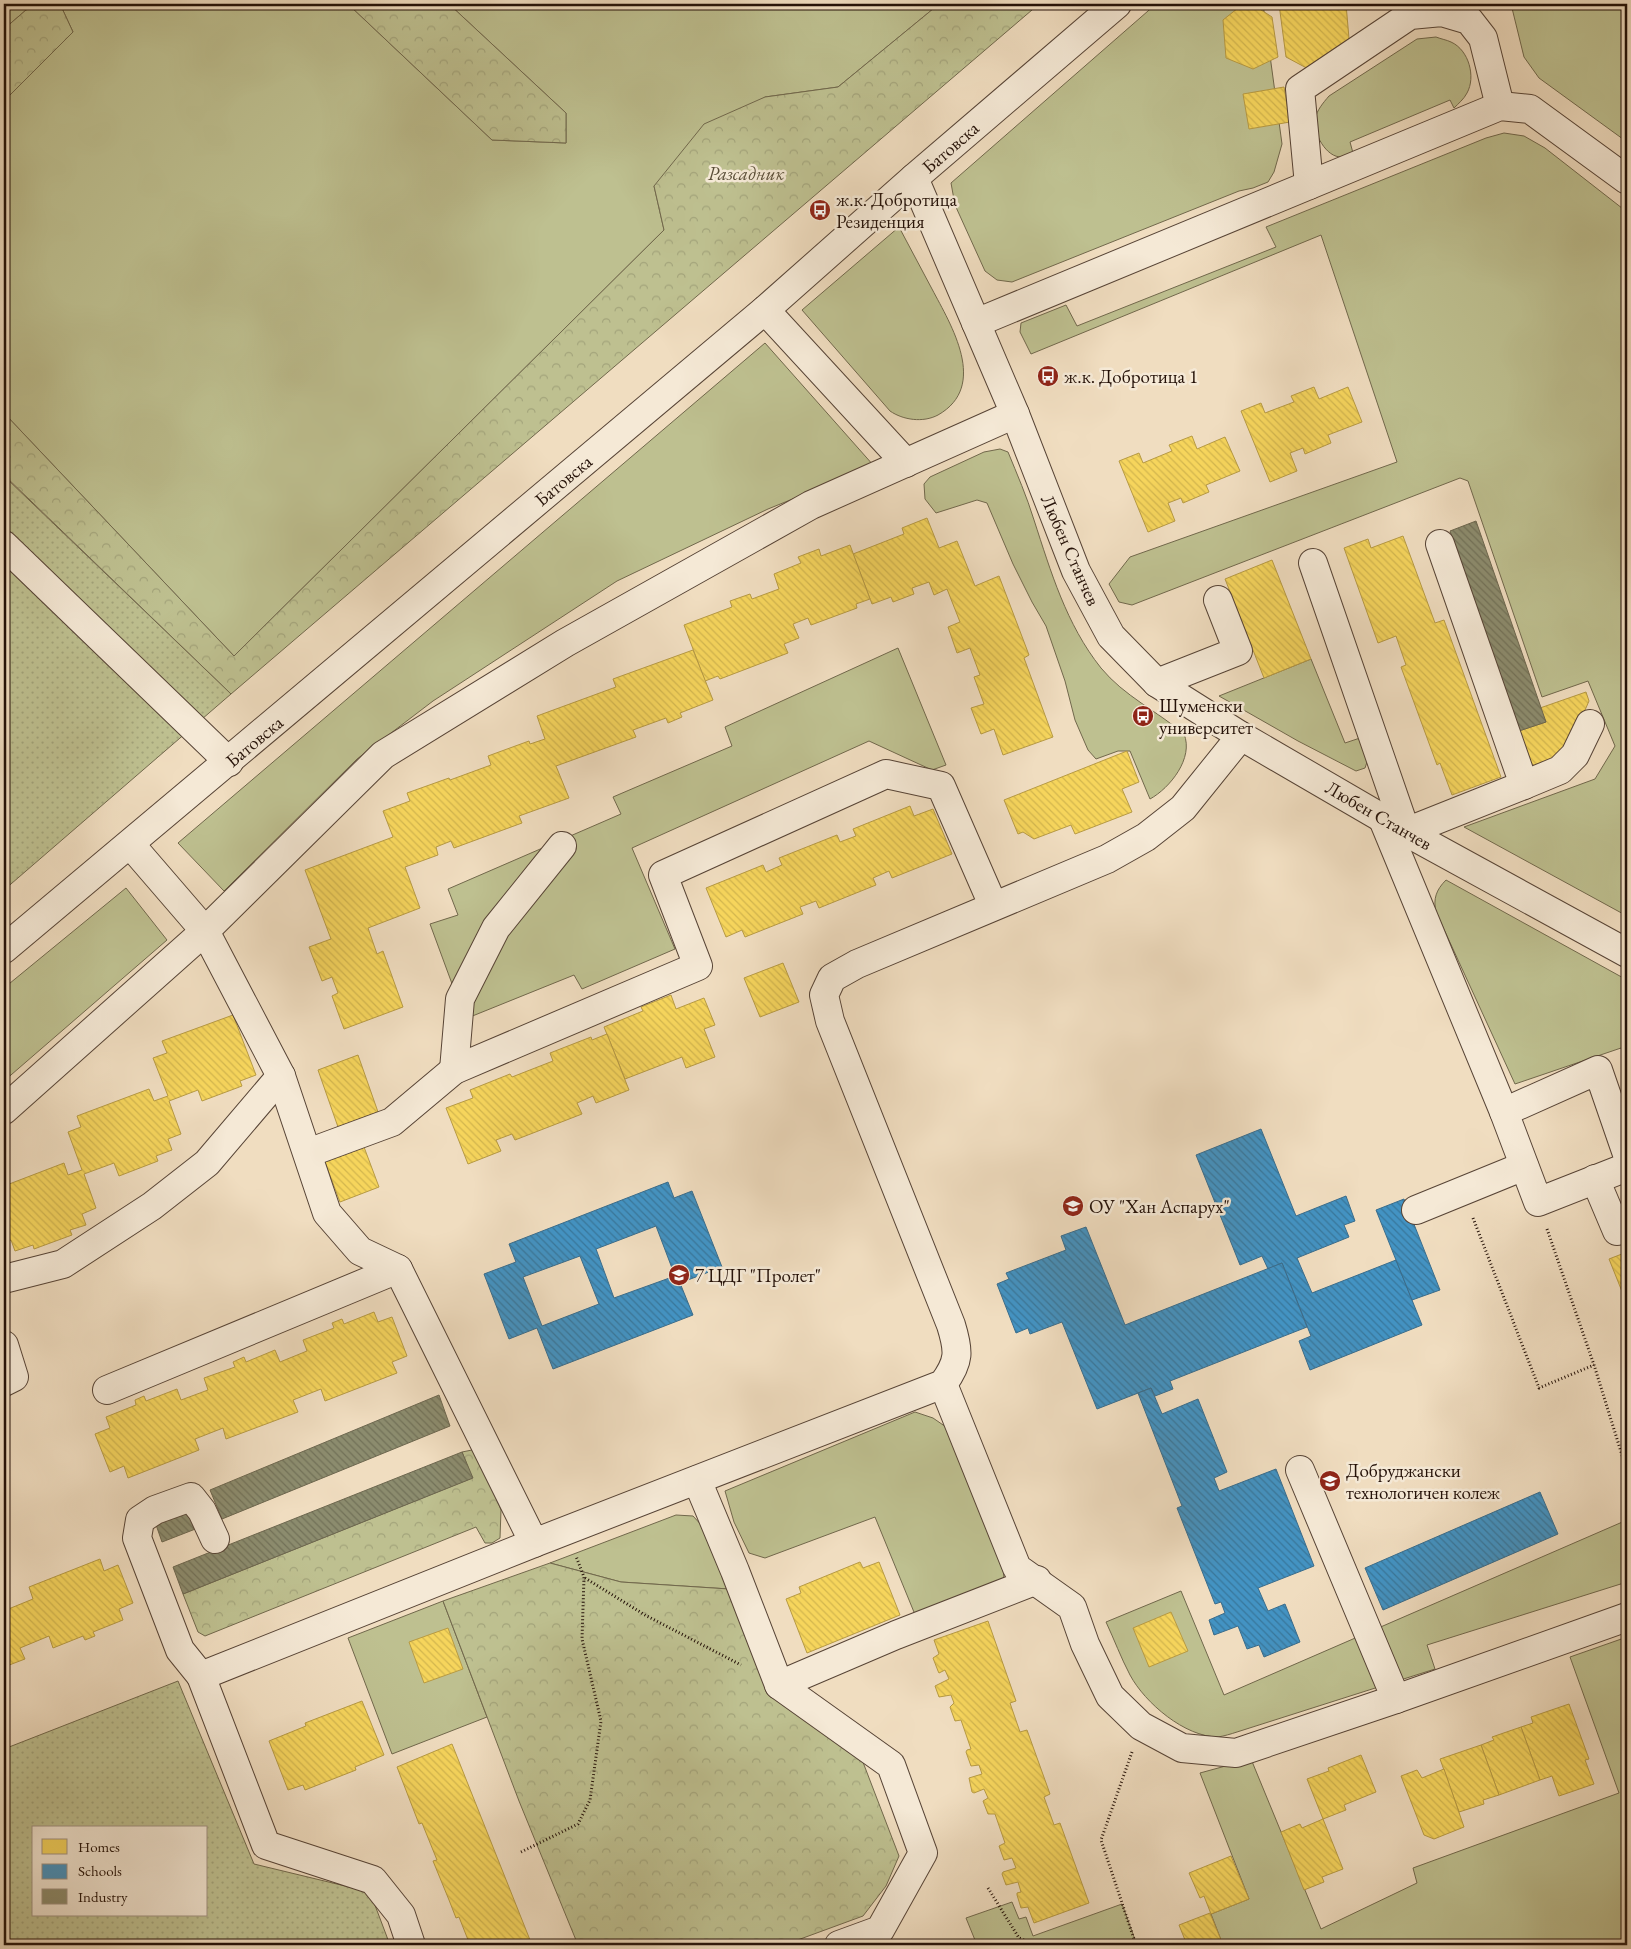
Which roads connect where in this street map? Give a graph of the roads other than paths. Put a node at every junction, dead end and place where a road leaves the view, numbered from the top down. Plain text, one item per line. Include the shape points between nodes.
1 (1116, 4) edge
2 (1500, 106) junction
3 (914, 178) junction
4 (1627, 180) edge
5 (1309, 185) junction
6 (765, 310) junction
7 (976, 323) junction
8 (1015, 414) junction
9 (906, 463) junction
10 (1440, 544) dead end
11 (4, 545) edge
12 (1313, 562) dead end
13 (1218, 600) dead end
14 (1157, 683) junction
15 (1590, 724) dead end
16 (1241, 736) junction
17 (229, 762) junction
18 (1524, 785) junction
19 (1382, 817) junction
20 (1406, 832) junction
21 (130, 844) junction
22 (562, 846) dead end
23 (993, 905) junction
24 (204, 931) junction
25 (4, 949) edge
26 (1627, 953) edge
27 (454, 1070) junction
28 (281, 1076) junction
29 (4, 1110) edge
30 (1504, 1112) junction
31 (308, 1153) junction
32 (1627, 1154) edge
33 (1524, 1166) junction
34 (1627, 1167) edge
35 (1595, 1179) junction
36 (1416, 1210) dead end
37 (1617, 1231) dead end
38 (398, 1268) junction
39 (4, 1279) edge
40 (4, 1345) edge
41 (4, 1382) edge
42 (943, 1384) junction
43 (108, 1390) dead end
44 (1300, 1470) dead end
45 (697, 1480) junction
46 (215, 1539) dead end
47 (534, 1543) junction
48 (1037, 1580) junction
49 (1627, 1617) edge
50 (201, 1676) junction
51 (779, 1685) junction
52 (1396, 1699) junction
53 (411, 1945) edge
54 (839, 1945) edge

1 - 3 street, Батовска
2 - 4 street via 1530,109
2 - 5 street
2 - 5 street via 1483,38 1469,20 1442,12 1410,15 1300,89
3 - 6 street, Батовска
3 - 7 street, Любен Станчев
5 - 7 street
6 - 9 street
6 - 17 street, Батовска
7 - 8 street, Любен Станчев
8 - 9 street
8 - 14 street, Любен Станчев via 1076,571 1111,636
9 - 24 street via 811,505 565,643 383,755
10 - 18 street
11 - 17 street
12 - 20 street
13 - 14 street via 1238,651
14 - 16 street, Любен Станчев
15 - 18 street via 1575,755 1560,770
16 - 19 street, Любен Станчев
16 - 23 street via 1183,808 1146,837 1107,859
17 - 21 street, Батовска
18 - 20 street
19 - 20 street, Любен Станчев
19 - 30 street
20 - 26 street, Любен Станчев
21 - 24 street
21 - 25 street, Батовска
22 - 27 street via 496,928 460,999
23 - 27 street via 941,786 886,774 663,875 698,966
23 - 42 street via 857,964 832,978 824,995 830,1022 951,1325 958,1349 953,1370
24 - 28 street
24 - 29 street
27 - 31 street via 392,1122
28 - 31 street
28 - 39 street via 207,1163 152,1206 63,1264
30 - 32 street via 1598,1070
30 - 33 street
31 - 38 street via 327,1213 360,1251
33 - 35 street via 1538,1202
33 - 36 street
34 - 35 street
35 - 37 street
38 - 43 street
38 - 47 street
40 - 41 street via 14,1377
42 - 45 street
42 - 48 street via 1017,1568
44 - 52 street
45 - 47 street
45 - 51 street
46 - 50 street via 202,1511 191,1498 155,1510 140,1520 137,1538 180,1650
47 - 50 street
48 - 51 street
48 - 52 street via 1072,1607 1085,1644 1110,1696 1142,1726 1182,1748 1236,1753
49 - 52 street
50 - 53 street via 266,1845 373,1880 400,1915
51 - 54 street via 892,1765 922,1853 880,1930

